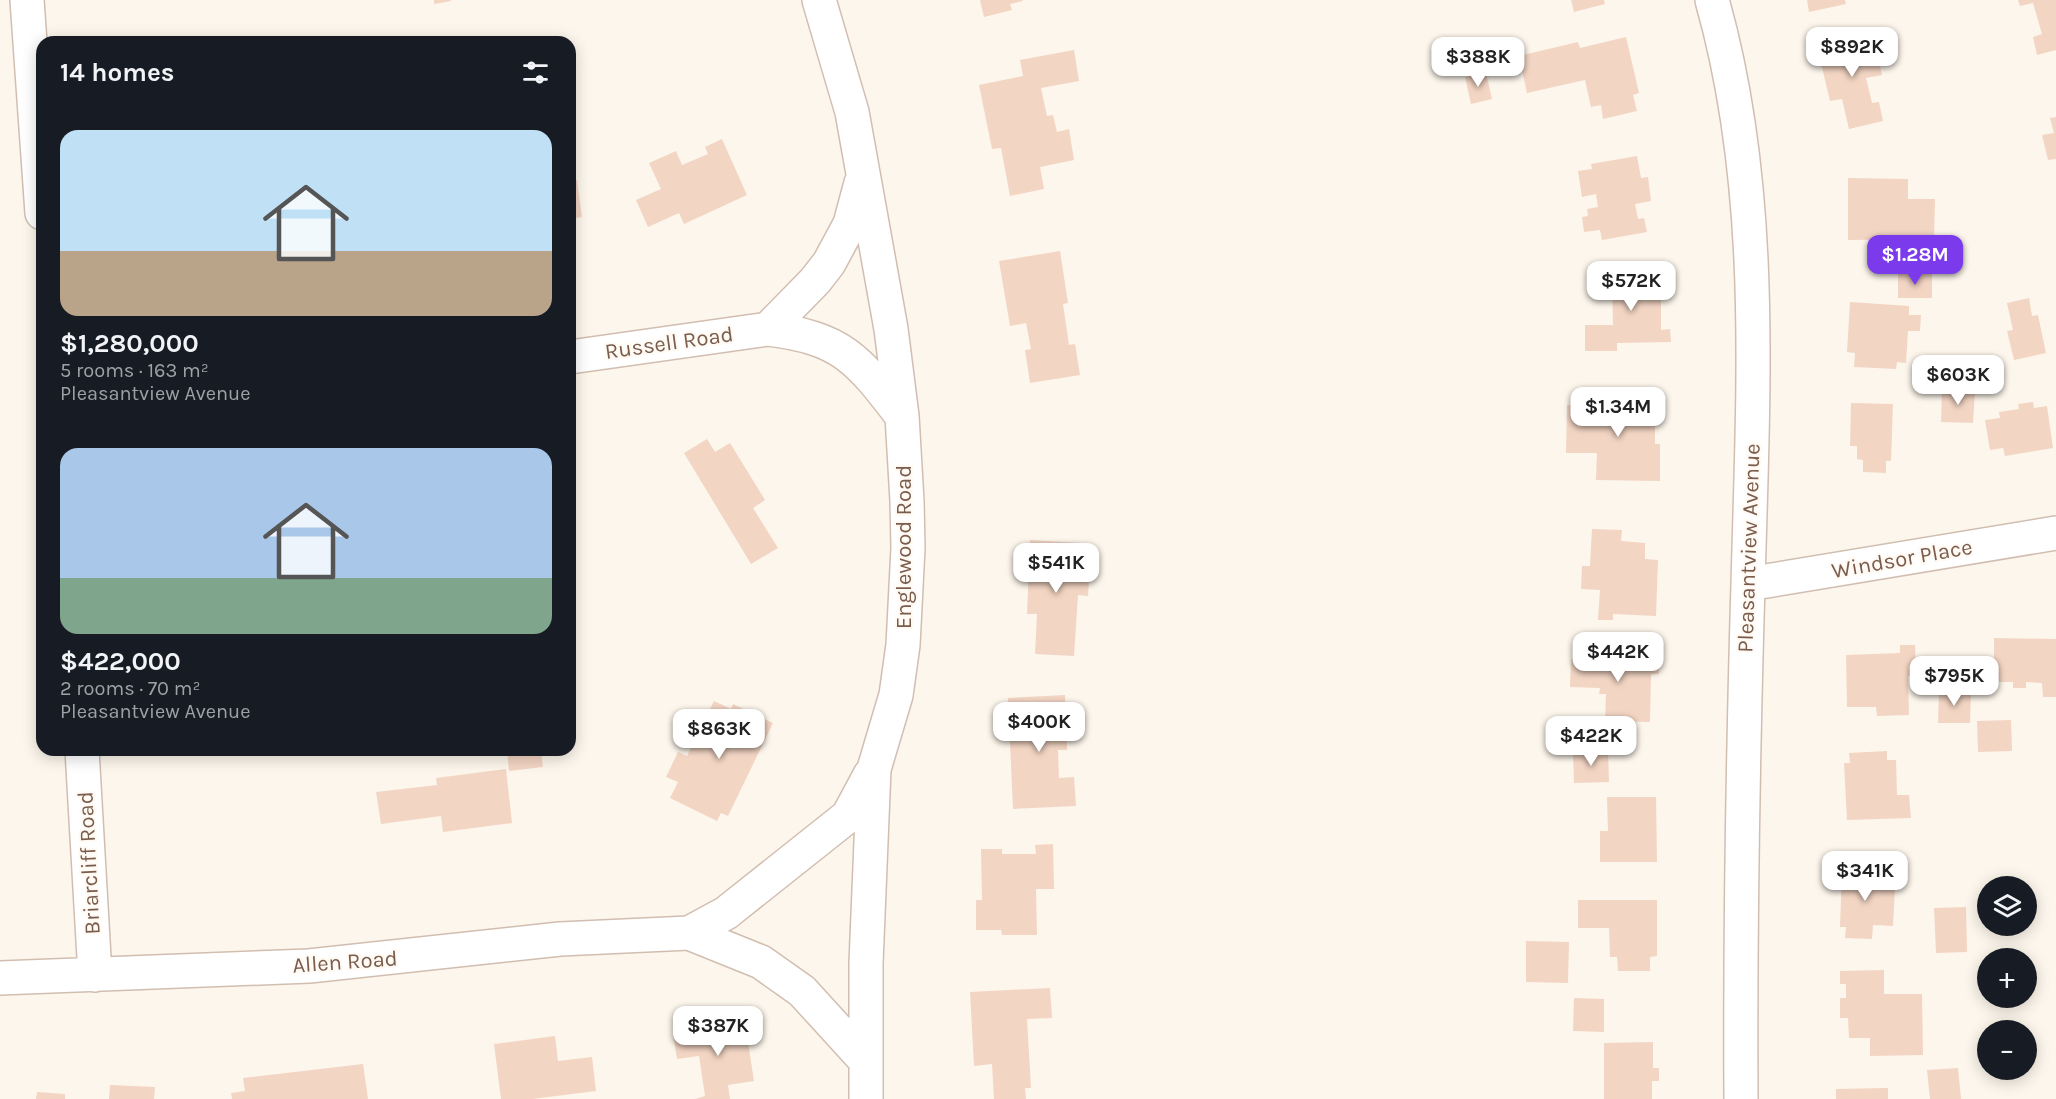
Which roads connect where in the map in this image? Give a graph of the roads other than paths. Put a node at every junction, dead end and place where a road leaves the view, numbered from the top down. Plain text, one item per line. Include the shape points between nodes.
1 (27, 0) edge
2 (819, 0) edge
3 (1712, 0) edge
4 (36, 128) edge
5 (864, 173) junction
6 (768, 328) junction
7 (576, 356) edge
8 (902, 416) junction
9 (2056, 533) edge
10 (1748, 585) junction
11 (82, 756) edge
12 (874, 769) junction
13 (689, 933) junction
14 (95, 975) junction
15 (0, 978) edge
16 (866, 1061) junction
17 (866, 1099) edge
18 (1741, 1099) edge

1 - 4 street
2 - 5 street, Englewood Road via 852,112
3 - 10 street, Pleasantview Avenue via 1738,114 1748,199 1754,384
5 - 6 street via 850,224 829,263
5 - 8 street, Englewood Road
6 - 7 street, Russell Road
6 - 8 street, Russell Road via 800,332 831,344 860,365
8 - 12 street, Englewood Road via 908,548 903,645 896,695
9 - 10 street, Windsor Place
10 - 18 street, Pleasantview Avenue
11 - 14 street, Briarcliff Road
12 - 13 street, Allen Road via 848,816 726,913
12 - 16 street, Englewood Road
13 - 14 street, Allen Road via 560,939 309,966
13 - 16 street, Allen Road via 761,962 802,991
14 - 15 street, Allen Road
16 - 17 street, Englewood Road

